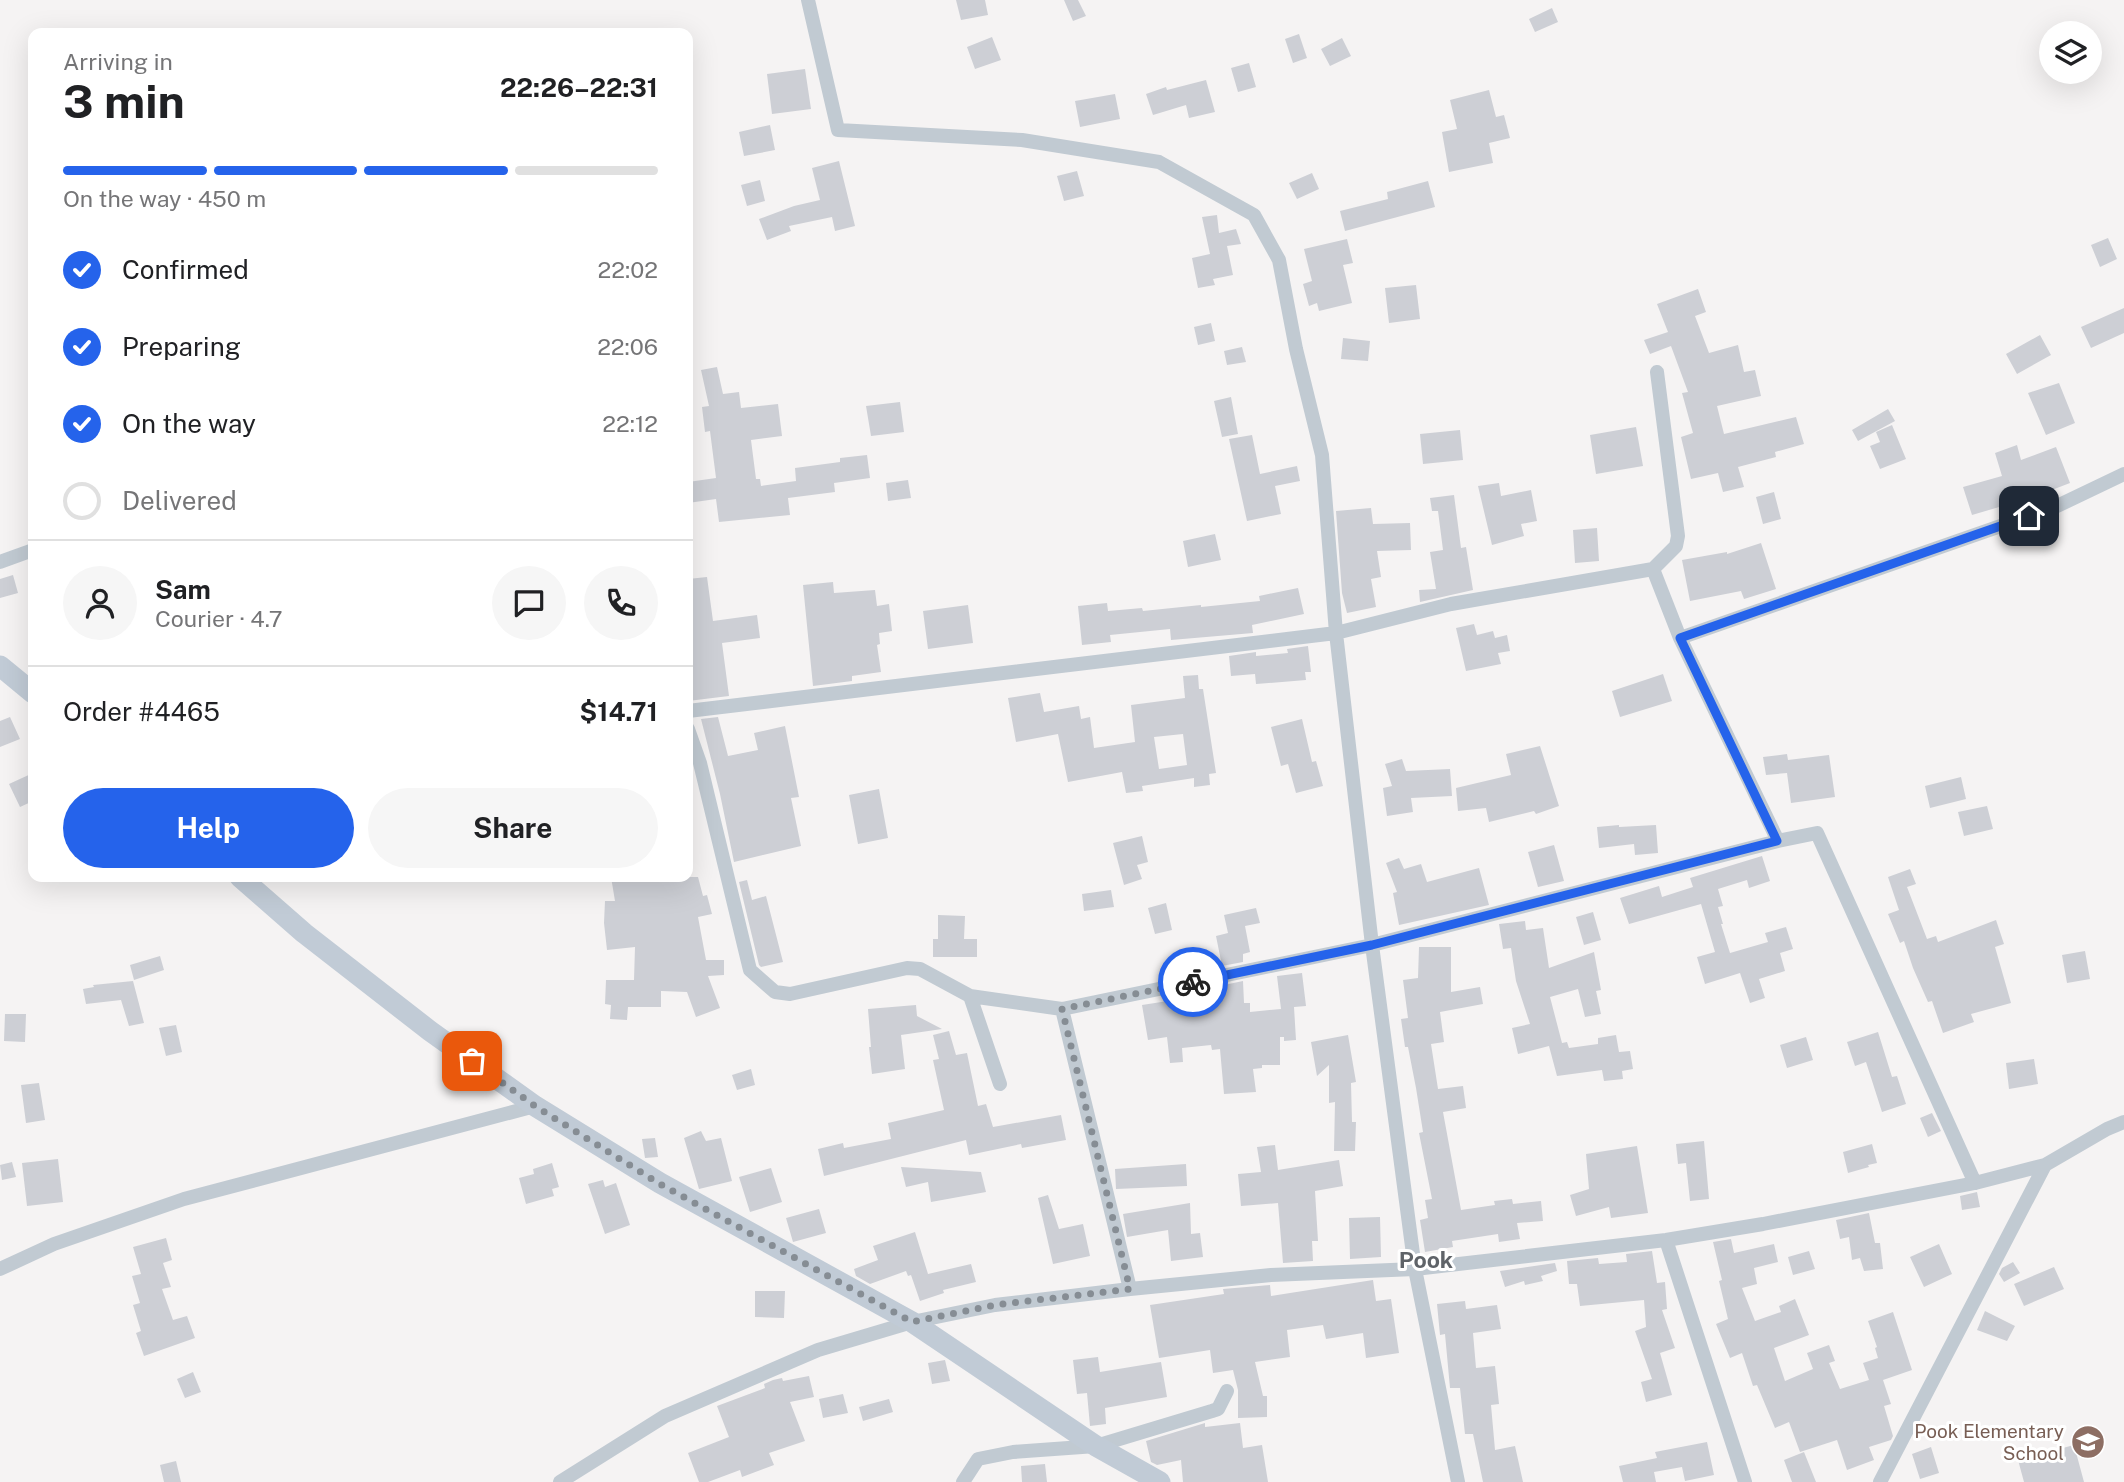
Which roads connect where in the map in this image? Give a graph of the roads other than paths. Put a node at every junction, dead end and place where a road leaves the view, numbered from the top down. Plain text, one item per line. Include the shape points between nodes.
1 (808, 0) edge
2 (1657, 372) dead end
3 (2124, 474) edge
4 (28, 552) edge
5 (0, 562) edge
6 (1653, 569) junction
7 (1336, 633) junction
8 (1680, 638) junction
9 (0, 666) edge
10 (28, 689) edge
11 (693, 710) edge
12 (693, 743) edge
13 (1777, 841) junction
14 (246, 882) edge
15 (1372, 945) junction
16 (970, 996) junction
17 (1062, 1009) junction
18 (1000, 1084) dead end
19 (535, 1106) junction
20 (2124, 1122) edge
21 (2045, 1165) junction
22 (1975, 1183) junction
23 (1666, 1240) junction
24 (0, 1269) edge
25 (1415, 1269) junction
26 (1130, 1289) junction
27 (912, 1322) junction
28 (1227, 1391) dead end
29 (1096, 1446) junction
30 (560, 1482) edge
31 (963, 1482) edge
32 (1160, 1482) edge
33 (1458, 1482) edge
34 (1745, 1482) edge
35 (1880, 1482) edge

1 - 7 street via 838,130 1022,140 1159,162 1254,215 1279,260 1322,455
2 - 6 street via 1678,536 1676,546
3 - 8 street via 2054,507
4 - 5 street
6 - 7 street via 1451,604
6 - 8 street
7 - 11 street
7 - 15 street
8 - 13 street
9 - 10 street
12 - 16 street via 750,970 765,986 790,994 907,968 920,969
13 - 15 street
13 - 22 street via 1817,832
14 - 19 street via 377,990
15 - 17 street
15 - 25 street
16 - 17 street
16 - 18 street
17 - 26 street
19 - 24 street via 184,1199 54,1244
19 - 27 street via 660,1184
20 - 21 street
21 - 22 street
21 - 35 street
22 - 23 street
23 - 25 street
23 - 34 street
25 - 26 street via 1271,1275
25 - 33 street
26 - 27 street via 995,1305
27 - 29 street
27 - 30 street via 818,1350 665,1416
28 - 29 street via 1218,1409
29 - 31 street via 978,1459
29 - 32 street

